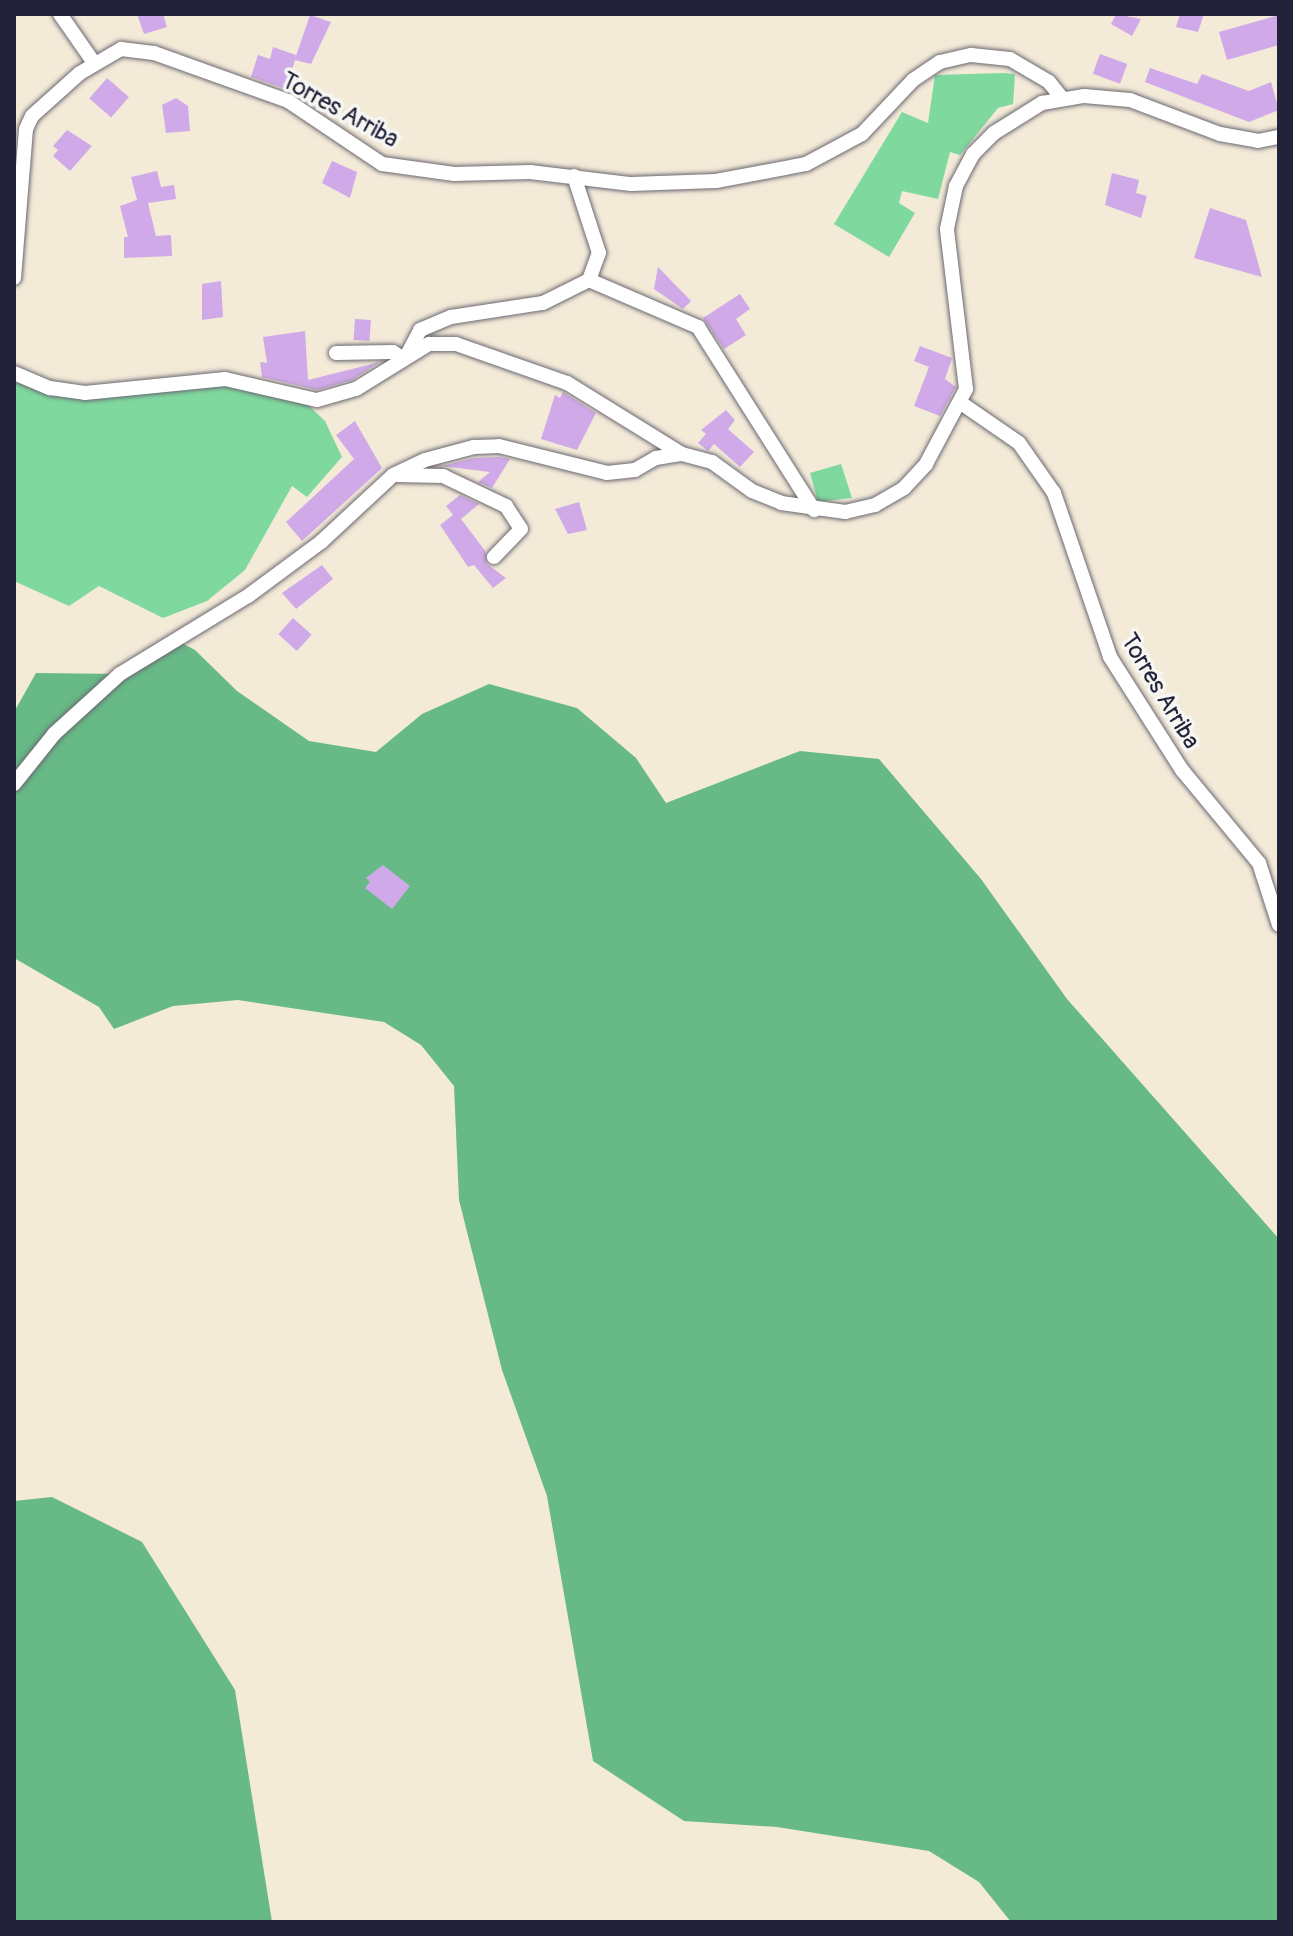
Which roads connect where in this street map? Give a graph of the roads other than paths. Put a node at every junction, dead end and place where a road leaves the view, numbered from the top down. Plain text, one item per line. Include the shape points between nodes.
1 (60, 14) edge
2 (94, 63) junction
3 (1063, 99) junction
4 (1279, 137) edge
5 (574, 176) junction
6 (14, 278) edge
7 (589, 280) junction
8 (336, 353) dead end
9 (405, 355) junction
10 (14, 373) edge
11 (961, 403) junction
12 (682, 454) junction
13 (393, 475) junction
14 (814, 510) junction
15 (494, 557) dead end
16 (14, 784) edge
17 (1279, 925) edge

1 - 2 street
2 - 5 street, Torres Arriba via 121,49 154,53 288,101 382,164 454,174
2 - 6 street, Torres Arriba via 41,106 26,129
3 - 4 street via 1130,100 1220,134 1258,141
3 - 5 street, Torres Arriba via 1049,82 1010,59 971,55 940,62 913,80 862,134 806,164 716,181 631,184
3 - 11 street via 1018,115 994,133 973,154 956,186 947,229 965,369
5 - 7 street via 599,253
7 - 9 street via 543,303 451,317 420,330
7 - 14 street via 698,327
8 - 9 street
9 - 10 street via 356,389 317,400 225,379 85,393 50,388
9 - 12 street via 429,344 456,344 507,360 567,383
11 - 14 street via 932,454 904,488 860,509
11 - 17 street, Torres Arriba via 1019,443 1046,480 1067,525 1110,657 1182,770 1259,863
12 - 13 street via 607,473 531,452 474,447
12 - 14 street via 712,462 752,491
13 - 15 street via 443,476 506,506 521,529
13 - 16 street via 281,572 120,674 54,734

